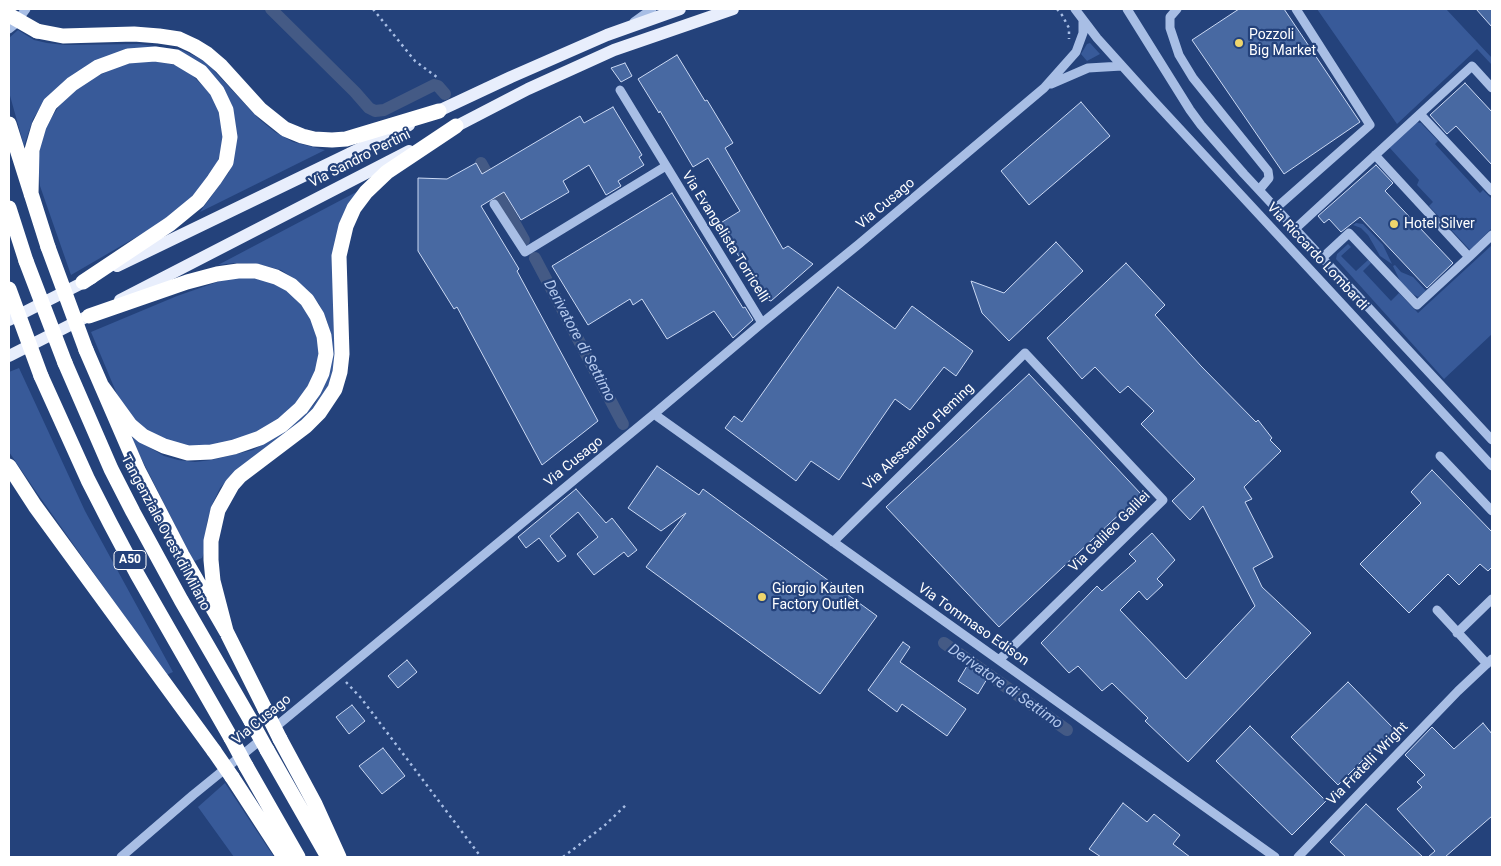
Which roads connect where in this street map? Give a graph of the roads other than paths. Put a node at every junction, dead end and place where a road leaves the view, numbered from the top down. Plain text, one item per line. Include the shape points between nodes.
1 (10, 9) edge
2 (26, 9) edge
3 (652, 9) edge
4 (680, 9) edge
5 (733, 9) edge
6 (1075, 9) edge
7 (1127, 9) edge
8 (1177, 9) edge
9 (1296, 9) edge
10 (9, 14) edge
11 (1082, 20) junction
12 (626, 28) junction
13 (9, 29) edge
14 (1122, 66) junction
15 (1044, 88) junction
16 (1492, 88) edge
17 (620, 90) dead end
18 (440, 111) junction
19 (1420, 114) junction
20 (9, 124) edge
21 (456, 126) junction
22 (1375, 155) junction
23 (666, 166) junction
24 (1259, 190) junction
25 (1492, 192) edge
26 (31, 194) junction
27 (494, 204) dead end
28 (9, 208) edge
29 (1276, 208) junction
30 (1295, 229) junction
31 (1492, 235) edge
32 (1469, 257) junction
33 (1322, 258) junction
34 (83, 282) junction
35 (9, 289) edge
36 (89, 316) junction
37 (9, 320) edge
38 (762, 323) junction
39 (1025, 353) joint
40 (9, 356) edge
41 (101, 385) junction
42 (654, 414) junction
43 (1492, 440) edge
44 (1440, 456) dead end
45 (9, 466) edge
46 (1492, 466) edge
47 (9, 478) edge
48 (35, 506) junction
49 (1492, 511) edge
50 (833, 542) junction
51 (1492, 599) edge
52 (1437, 610) dead end
53 (226, 631) junction
54 (1457, 632) junction
55 (999, 660) junction
56 (1490, 662) edge
57 (122, 857) edge
58 (284, 857) edge
59 (298, 857) edge
60 (328, 857) edge
61 (339, 857) edge
62 (1275, 857) edge
63 (1298, 857) edge

1 - 10 street
2 - 13 street
3 - 12 street
4 - 12 main road, Via Sandro Pertini
5 - 21 main road, Via Sandro Pertini via 614,50
6 - 11 street, Via Riccardo Lombardi
7 - 24 street, Via Riccardo Lombardi via 1196,118
8 - 24 street via 1170,17 1170,28 1180,55 1192,78 1268,171 1269,178
9 - 29 street via 1370,125
10 - 18 highway, bridge via 37,31 63,36 134,34 179,39 207,54 284,129 314,139 346,139
11 - 14 street, Via Riccardo Lombardi
11 - 15 street, Via Cusago via 1083,33 1076,52
12 - 18 main road, Via Sandro Pertini
14 - 15 street, Via Cusago via 1088,68
14 - 46 street, Via Riccardo Lombardi
15 - 38 street, Via Cusago
16 - 19 street via 1472,66
17 - 23 street, Via Evangelista Torricelli
18 - 34 main road, Via Sandro Pertini
19 - 22 street
19 - 25 street
20 - 26 highway
21 - 36 main road, Via Sandro Pertini
21 - 53 highway via 387,172 354,208 346,226 340,256 342,354 335,389 320,413 306,426 240,476 218,510 211,541 211,560 214,590
22 - 30 street
22 - 32 street
23 - 27 street, Via Evangelista Torricelli via 525,252
23 - 38 street, Via Evangelista Torricelli
24 - 29 street, Via Riccardo Lombardi
26 - 34 highway via 32,150 50,104 98,67 128,56 154,54 176,57 201,72 217,90 226,110 230,137 226,162 214,180 198,201 177,218
26 - 41 highway, bridge
28 - 60 highway, Tangenziale Ovest di Milano / A50, bridge via 26,261 86,415 129,503
29 - 30 street, Via Riccardo Lombardi
30 - 33 street, Via Riccardo Lombardi
31 - 32 street
32 - 33 street via 1417,305 1349,233
33 - 43 street, Via Riccardo Lombardi
34 - 37 main road, Via Sandro Pertini
35 - 59 highway, A50, bridge via 41,376 88,480 137,574
36 - 40 main road, Via Sandro Pertini
36 - 41 highway via 217,274 256,272 284,281 307,300 318,316 324,336 326,354 322,373 301,408 260,438 234,447 188,453 164,446 143,436 130,425
38 - 42 street, Via Cusago
39 - 50 street, Via Alessandro Fleming
39 - 55 street, Via Galileo Galilei via 1163,500
41 - 53 highway via 138,470
42 - 50 street, Via Tommaso Edison
42 - 57 street, Via Cusago
44 - 49 street
45 - 48 highway
47 - 48 highway
48 - 58 highway, bridge via 214,751
50 - 55 street, Via Tommaso Edison
51 - 54 street
52 - 54 street
53 - 61 highway, bridge
54 - 56 street
55 - 62 street, Via Tommaso Edison
56 - 63 street, Via Fratelli Wright

